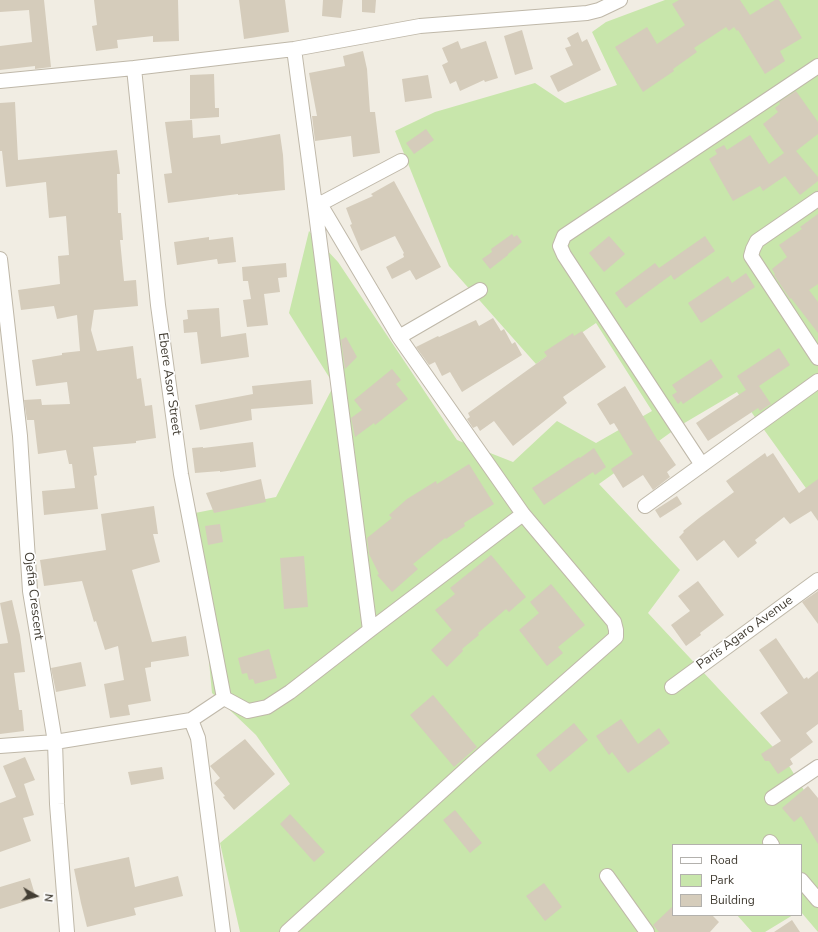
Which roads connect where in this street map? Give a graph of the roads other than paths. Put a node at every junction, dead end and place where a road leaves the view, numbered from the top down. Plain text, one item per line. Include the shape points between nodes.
1 (620, 0) edge
2 (294, 49) junction
3 (818, 66) edge
4 (134, 68) junction
5 (0, 80) edge
6 (401, 161) dead end
7 (818, 199) edge
8 (317, 201) junction
9 (0, 260) edge
10 (480, 290) dead end
11 (399, 337) junction
12 (818, 358) edge
13 (818, 381) edge
14 (702, 464) junction
15 (645, 506) dead end
16 (523, 514) junction
17 (818, 580) edge
18 (370, 630) junction
19 (672, 686) dead end
20 (224, 698) junction
21 (190, 720) junction
22 (55, 742) junction
23 (0, 746) edge
24 (818, 767) edge
25 (772, 798) dead end
26 (607, 876) dead end
27 (802, 881) edge
28 (818, 900) edge
29 (67, 932) edge
30 (222, 932) edge
31 (287, 932) edge
32 (647, 932) edge

1 - 2 street via 587,13 420,26
2 - 4 street
2 - 8 street
3 - 14 street via 564,236 560,246
4 - 5 street
4 - 20 street, Ebere Asor Street via 158,304 182,474
6 - 8 street
7 - 12 street via 757,241 751,256
8 - 11 street
8 - 18 street
9 - 22 street, Ojefia Crescent via 20,436 30,591
10 - 11 street
11 - 16 street
13 - 14 street
14 - 15 street
16 - 18 street
16 - 31 street via 614,622 616,637
17 - 19 street, Paris Agaro Avenue
18 - 20 street via 267,707 248,711
20 - 21 street
21 - 22 street
21 - 30 street via 198,738
22 - 23 street
22 - 29 street, Ojefia Crescent
24 - 25 street
26 - 32 street
27 - 28 street

